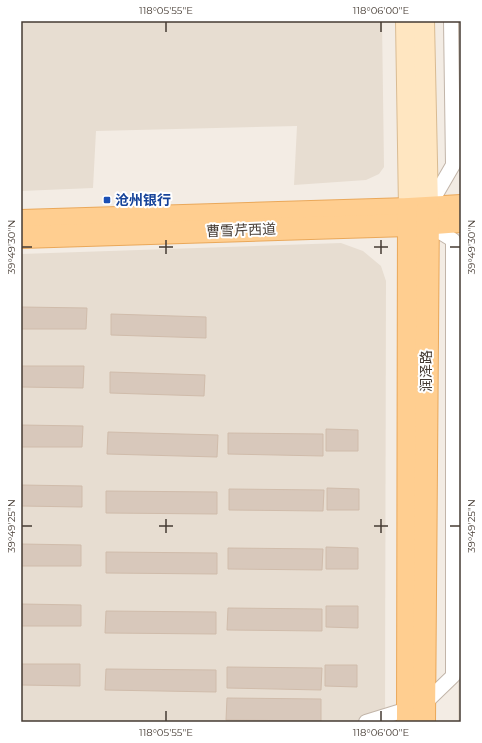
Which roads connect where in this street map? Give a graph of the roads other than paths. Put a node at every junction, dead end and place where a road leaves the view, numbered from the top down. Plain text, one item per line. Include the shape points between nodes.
1 (406, 21) edge
2 (424, 21) edge
3 (451, 21) edge
4 (461, 206) edge
5 (418, 217) junction
6 (21, 221) edge
7 (461, 221) edge
8 (21, 237) edge
9 (416, 714) edge
10 (366, 722) edge

1 - 5 main road, 润泽路
2 - 5 main road, 润泽路
3 - 5 street via 452,165
4 - 5 main road, 曹雪芹西道
5 - 6 main road, 曹雪芹西道
5 - 7 main road, 曹雪芹西道
5 - 8 main road, 曹雪芹西道
5 - 9 main road, 润泽路
5 - 9 street via 452,240 453,676
9 - 10 street

